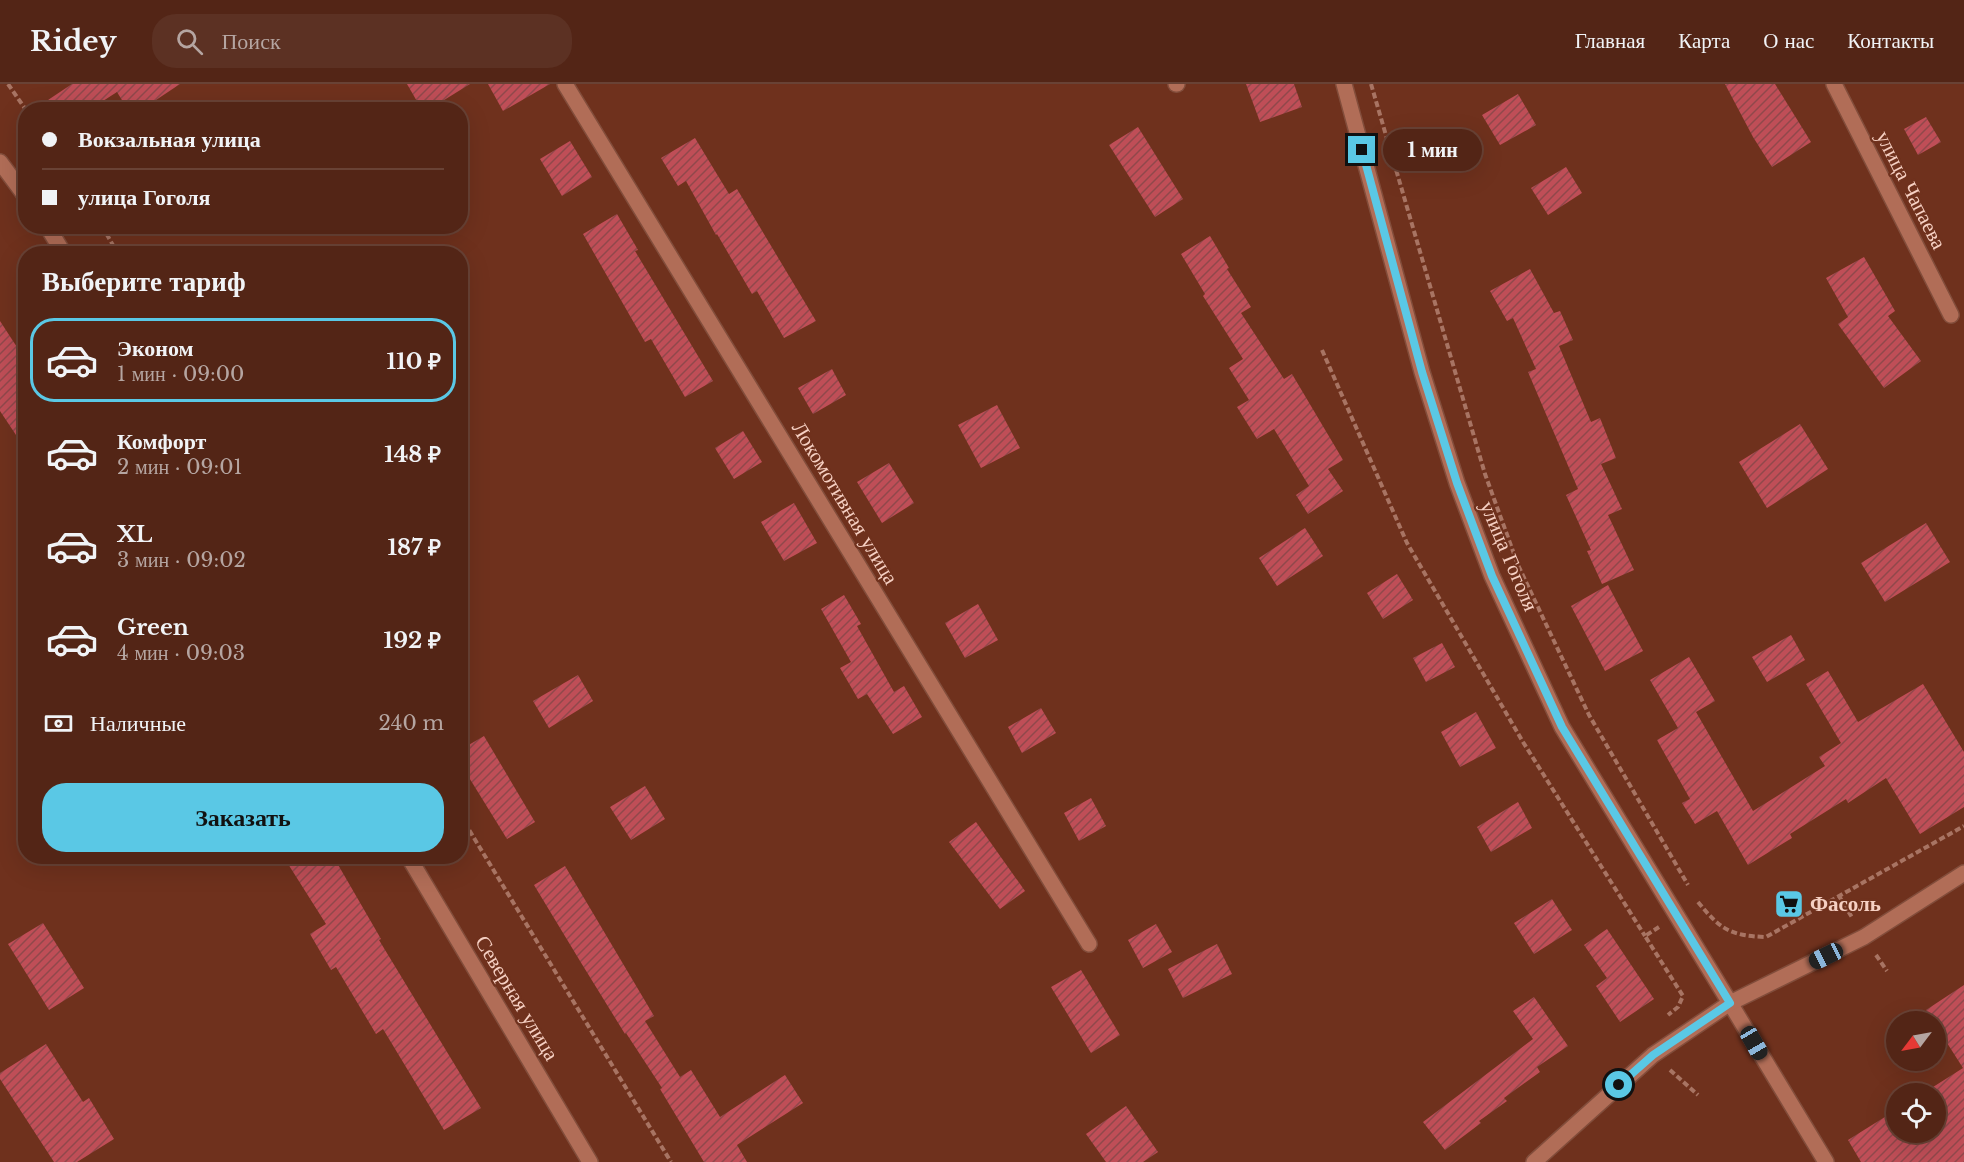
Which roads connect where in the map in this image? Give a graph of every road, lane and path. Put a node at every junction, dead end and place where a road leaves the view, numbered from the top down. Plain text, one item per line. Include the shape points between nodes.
1 (8, 84) edge
2 (565, 84) edge
3 (1344, 84) edge
4 (1371, 84) edge
5 (1833, 84) edge
6 (20, 102) edge
7 (0, 162) edge
8 (18, 186) edge
9 (1951, 315) dead end
10 (1322, 350) dead end
11 (1964, 826) edge
12 (468, 828) edge
13 (413, 864) edge
14 (1964, 873) edge
15 (1698, 903) junction
16 (1676, 916) junction
17 (1646, 936) junction
18 (1089, 944) dead end
19 (1730, 1003) junction
20 (1662, 1020) dead end
21 (1653, 1055) junction
22 (1698, 1095) dead end
23 (590, 1162) edge
24 (671, 1162) edge
25 (1534, 1162) edge
26 (1826, 1162) edge

1 - 6 path
2 - 18 street, Локомотивная улица
3 - 16 street, улица Гоголя via 1422,372 1492,576 1562,727
4 - 15 path via 1485,474 1518,565 1589,715
5 - 9 street, улица Чапаева
7 - 8 street
10 - 17 path via 1407,543 1523,742
11 - 15 path via 1766,937 1744,937 1718,926
12 - 24 path
13 - 23 street, Северная улица
14 - 19 street via 1864,937
15 - 16 path
16 - 17 path
16 - 19 street, улица Гоголя
17 - 20 path via 1683,996 1678,1007
19 - 21 street
19 - 26 street, улица Гоголя
21 - 22 path
21 - 25 street

